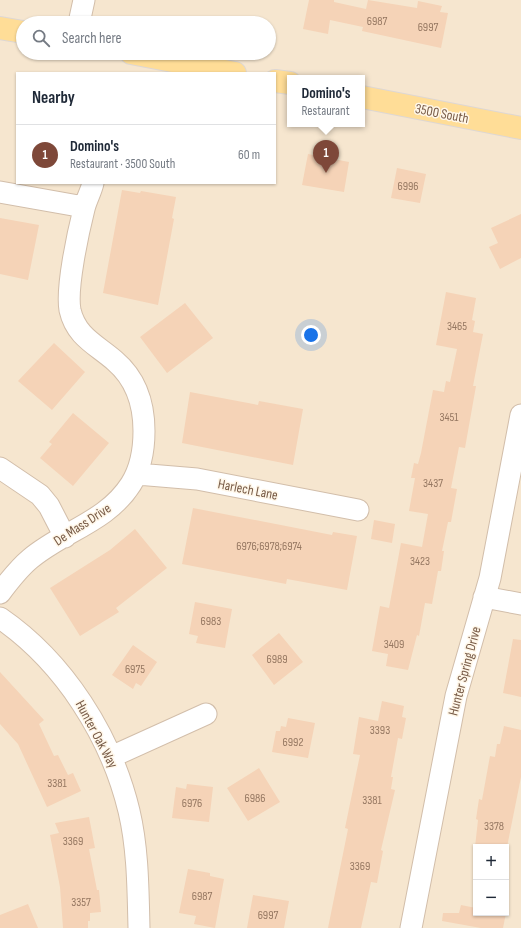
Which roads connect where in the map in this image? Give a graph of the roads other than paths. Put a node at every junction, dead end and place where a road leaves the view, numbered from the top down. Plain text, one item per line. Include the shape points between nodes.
1 (84, 0) edge
2 (81, 16) edge
3 (0, 28) edge
4 (16, 31) edge
5 (168, 60) edge
6 (231, 72) edge
7 (276, 81) edge
8 (287, 83) edge
9 (365, 98) edge
10 (521, 128) edge
11 (92, 184) edge
12 (0, 192) edge
13 (84, 207) junction
14 (521, 415) edge
15 (0, 468) edge
16 (137, 474) junction
17 (358, 510) dead end
18 (65, 537) junction
19 (0, 593) edge
20 (484, 597) junction
21 (521, 604) edge
22 (0, 618) edge
23 (206, 714) dead end
24 (111, 757) junction
25 (139, 928) edge
26 (411, 928) edge

1 - 2 street
3 - 4 main road
5 - 6 main road
7 - 8 main road
9 - 10 main road, 3500 South
11 - 13 street, De Mass Drive
12 - 13 street
13 - 16 street, De Mass Drive via 69,289 70,312 84,338 126,372 139,396 143,411 144,438
14 - 20 street, Hunter Spring Drive
15 - 18 street via 40,495 49,506
16 - 17 street, Harlech Lane via 197,479
16 - 18 street, De Mass Drive via 114,505
18 - 19 street, De Mass Drive via 30,558
20 - 21 street
20 - 26 street, Hunter Spring Drive via 456,696
22 - 24 street, Hunter Oak Way via 42,654 69,685 86,710
23 - 24 street
24 - 25 street, Hunter Oak Way via 129,810 134,838

